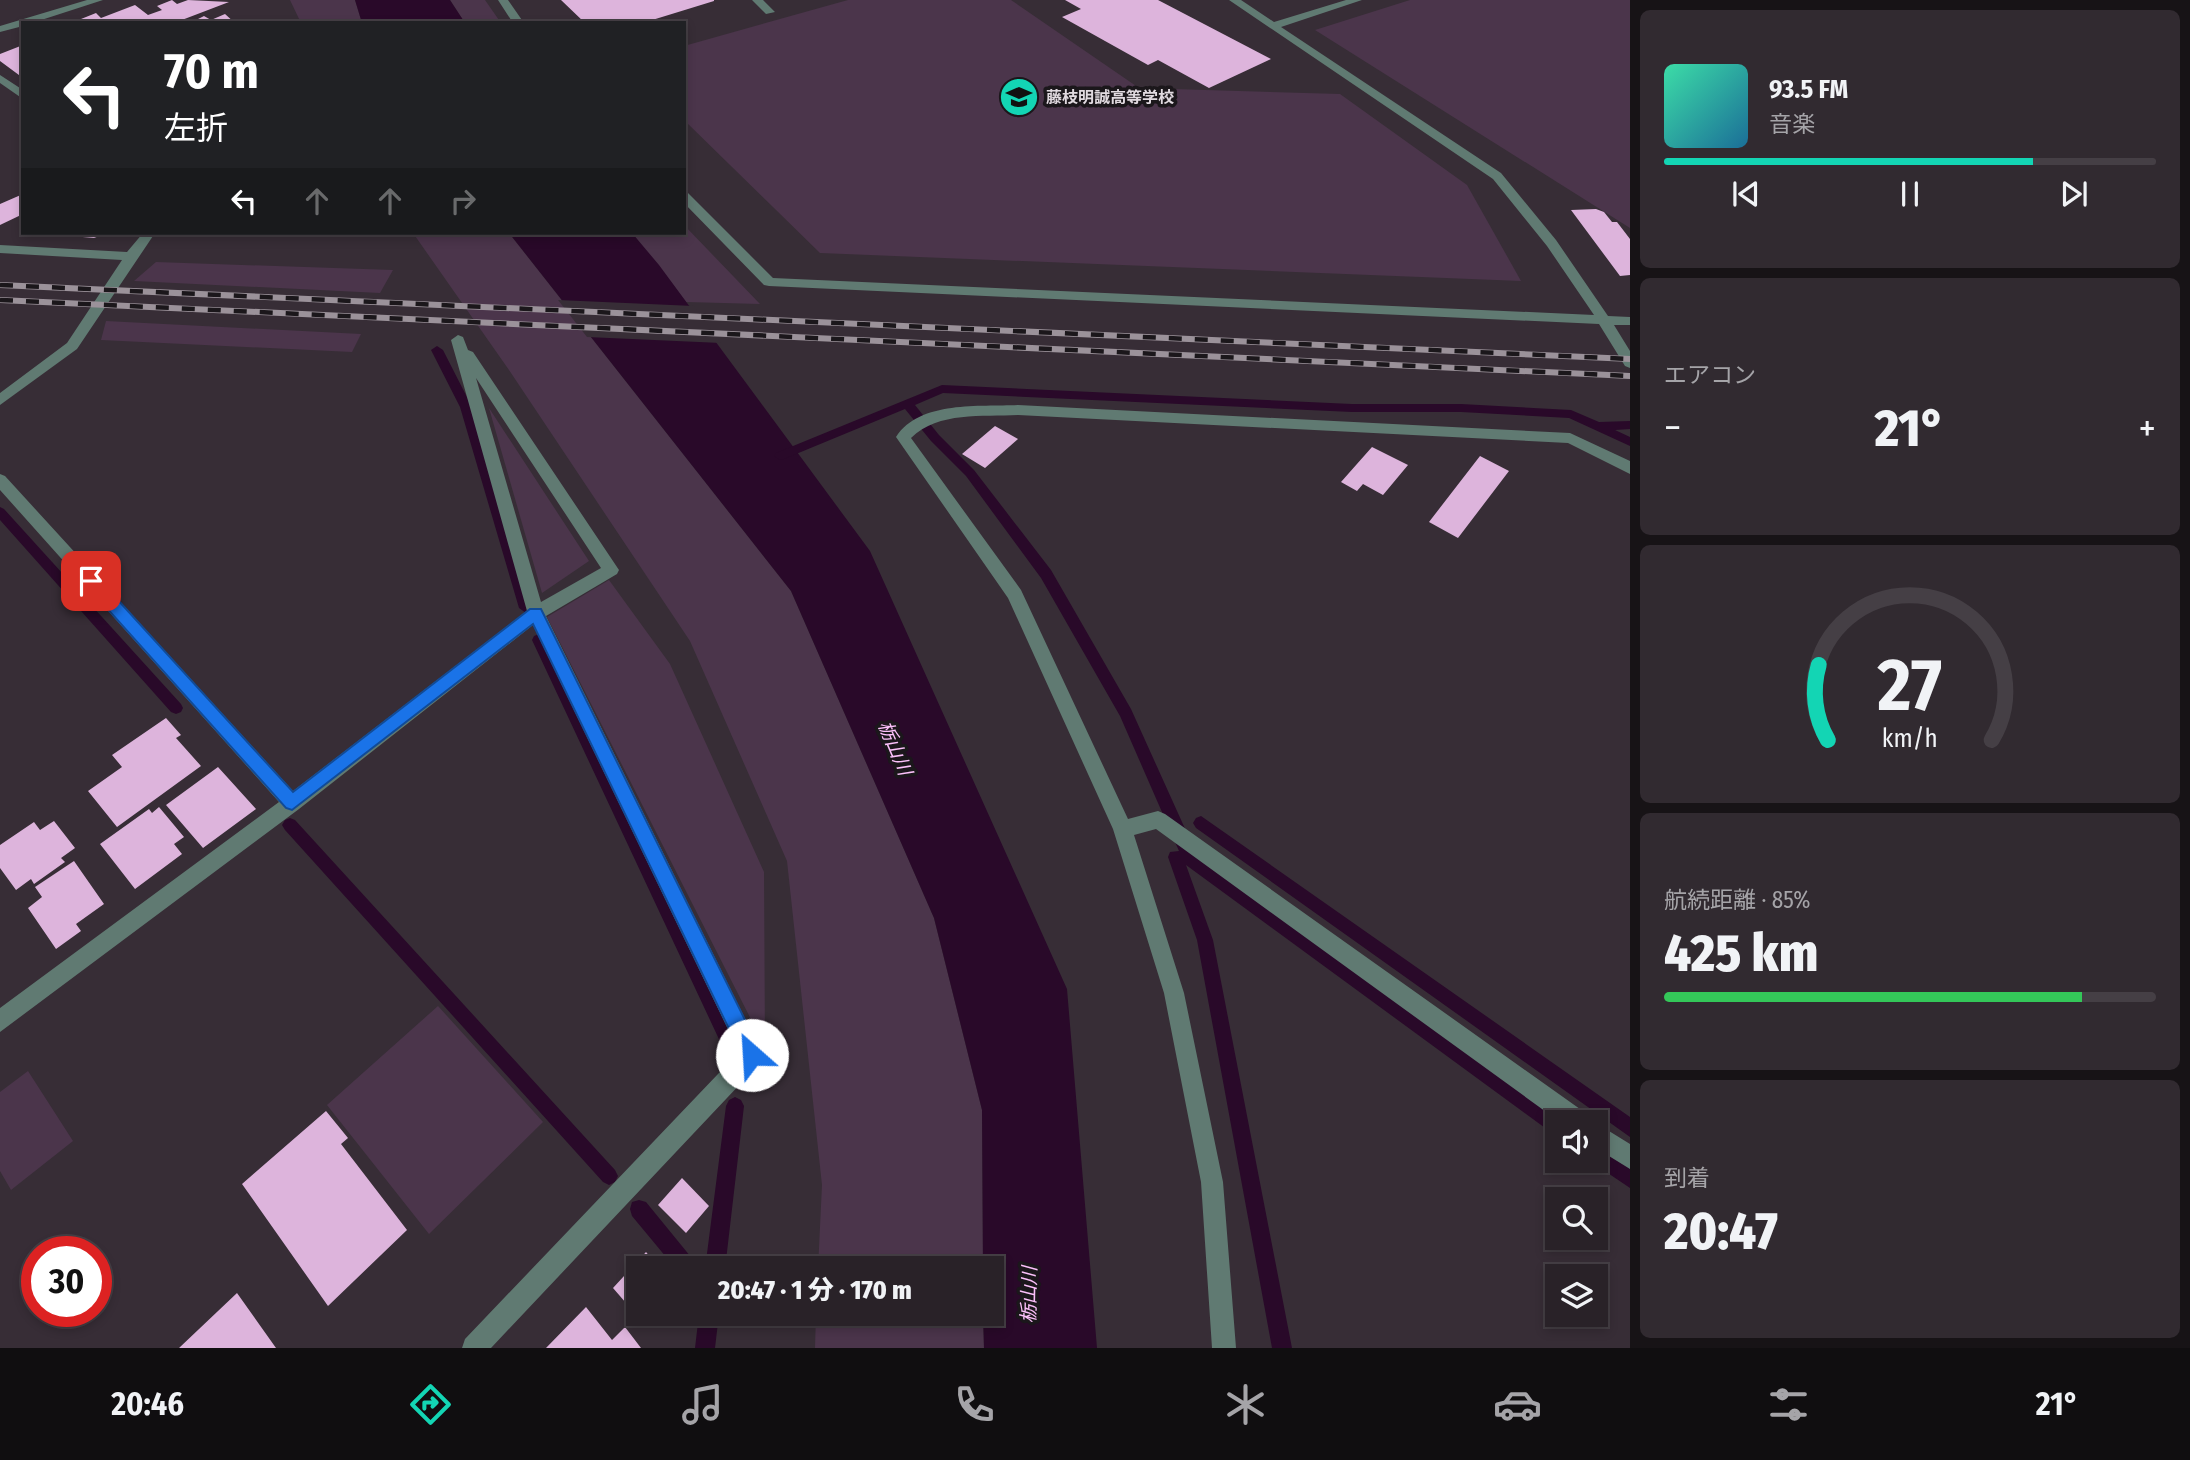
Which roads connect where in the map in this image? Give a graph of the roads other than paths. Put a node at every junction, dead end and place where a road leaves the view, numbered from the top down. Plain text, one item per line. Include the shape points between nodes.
1 (99, 0) edge
2 (503, 0) edge
3 (757, 0) edge
4 (1234, 0) edge
5 (1357, 0) edge
6 (770, 12) dead end
7 (27, 21) edge
8 (517, 21) edge
9 (21, 23) edge
10 (1272, 26) junction
11 (0, 29) edge
12 (0, 78) edge
13 (21, 94) edge
14 (686, 198) edge
15 (147, 235) edge
16 (0, 249) edge
17 (131, 256) junction
18 (1605, 320) junction
19 (1630, 321) edge
20 (1630, 363) edge
21 (0, 400) edge
22 (1630, 468) edge
23 (0, 480) edge
24 (536, 613) junction
25 (292, 803) junction
26 (1123, 829) junction
27 (0, 1021) edge
28 (1562, 1110) edge
29 (1608, 1142) edge
30 (1630, 1158) edge
31 (474, 1348) edge
32 (1224, 1348) edge

1 - 7 street
2 - 8 street
3 - 6 street
4 - 10 street
5 - 10 street
9 - 11 street
10 - 18 street via 1497,176 1525,207
12 - 13 street
14 - 18 street via 769,282
15 - 17 street
16 - 17 street
17 - 21 street via 72,346
18 - 19 street
18 - 20 street
22 - 26 street via 1570,438 1018,410 933,416 909,429 903,437 1015,594
23 - 25 street
24 - 24 street via 611,570 458,340 484,431
24 - 25 street
24 - 31 street via 752,1055
25 - 27 street
26 - 28 street via 1158,820
26 - 32 street via 1174,993 1209,1168
29 - 30 street

